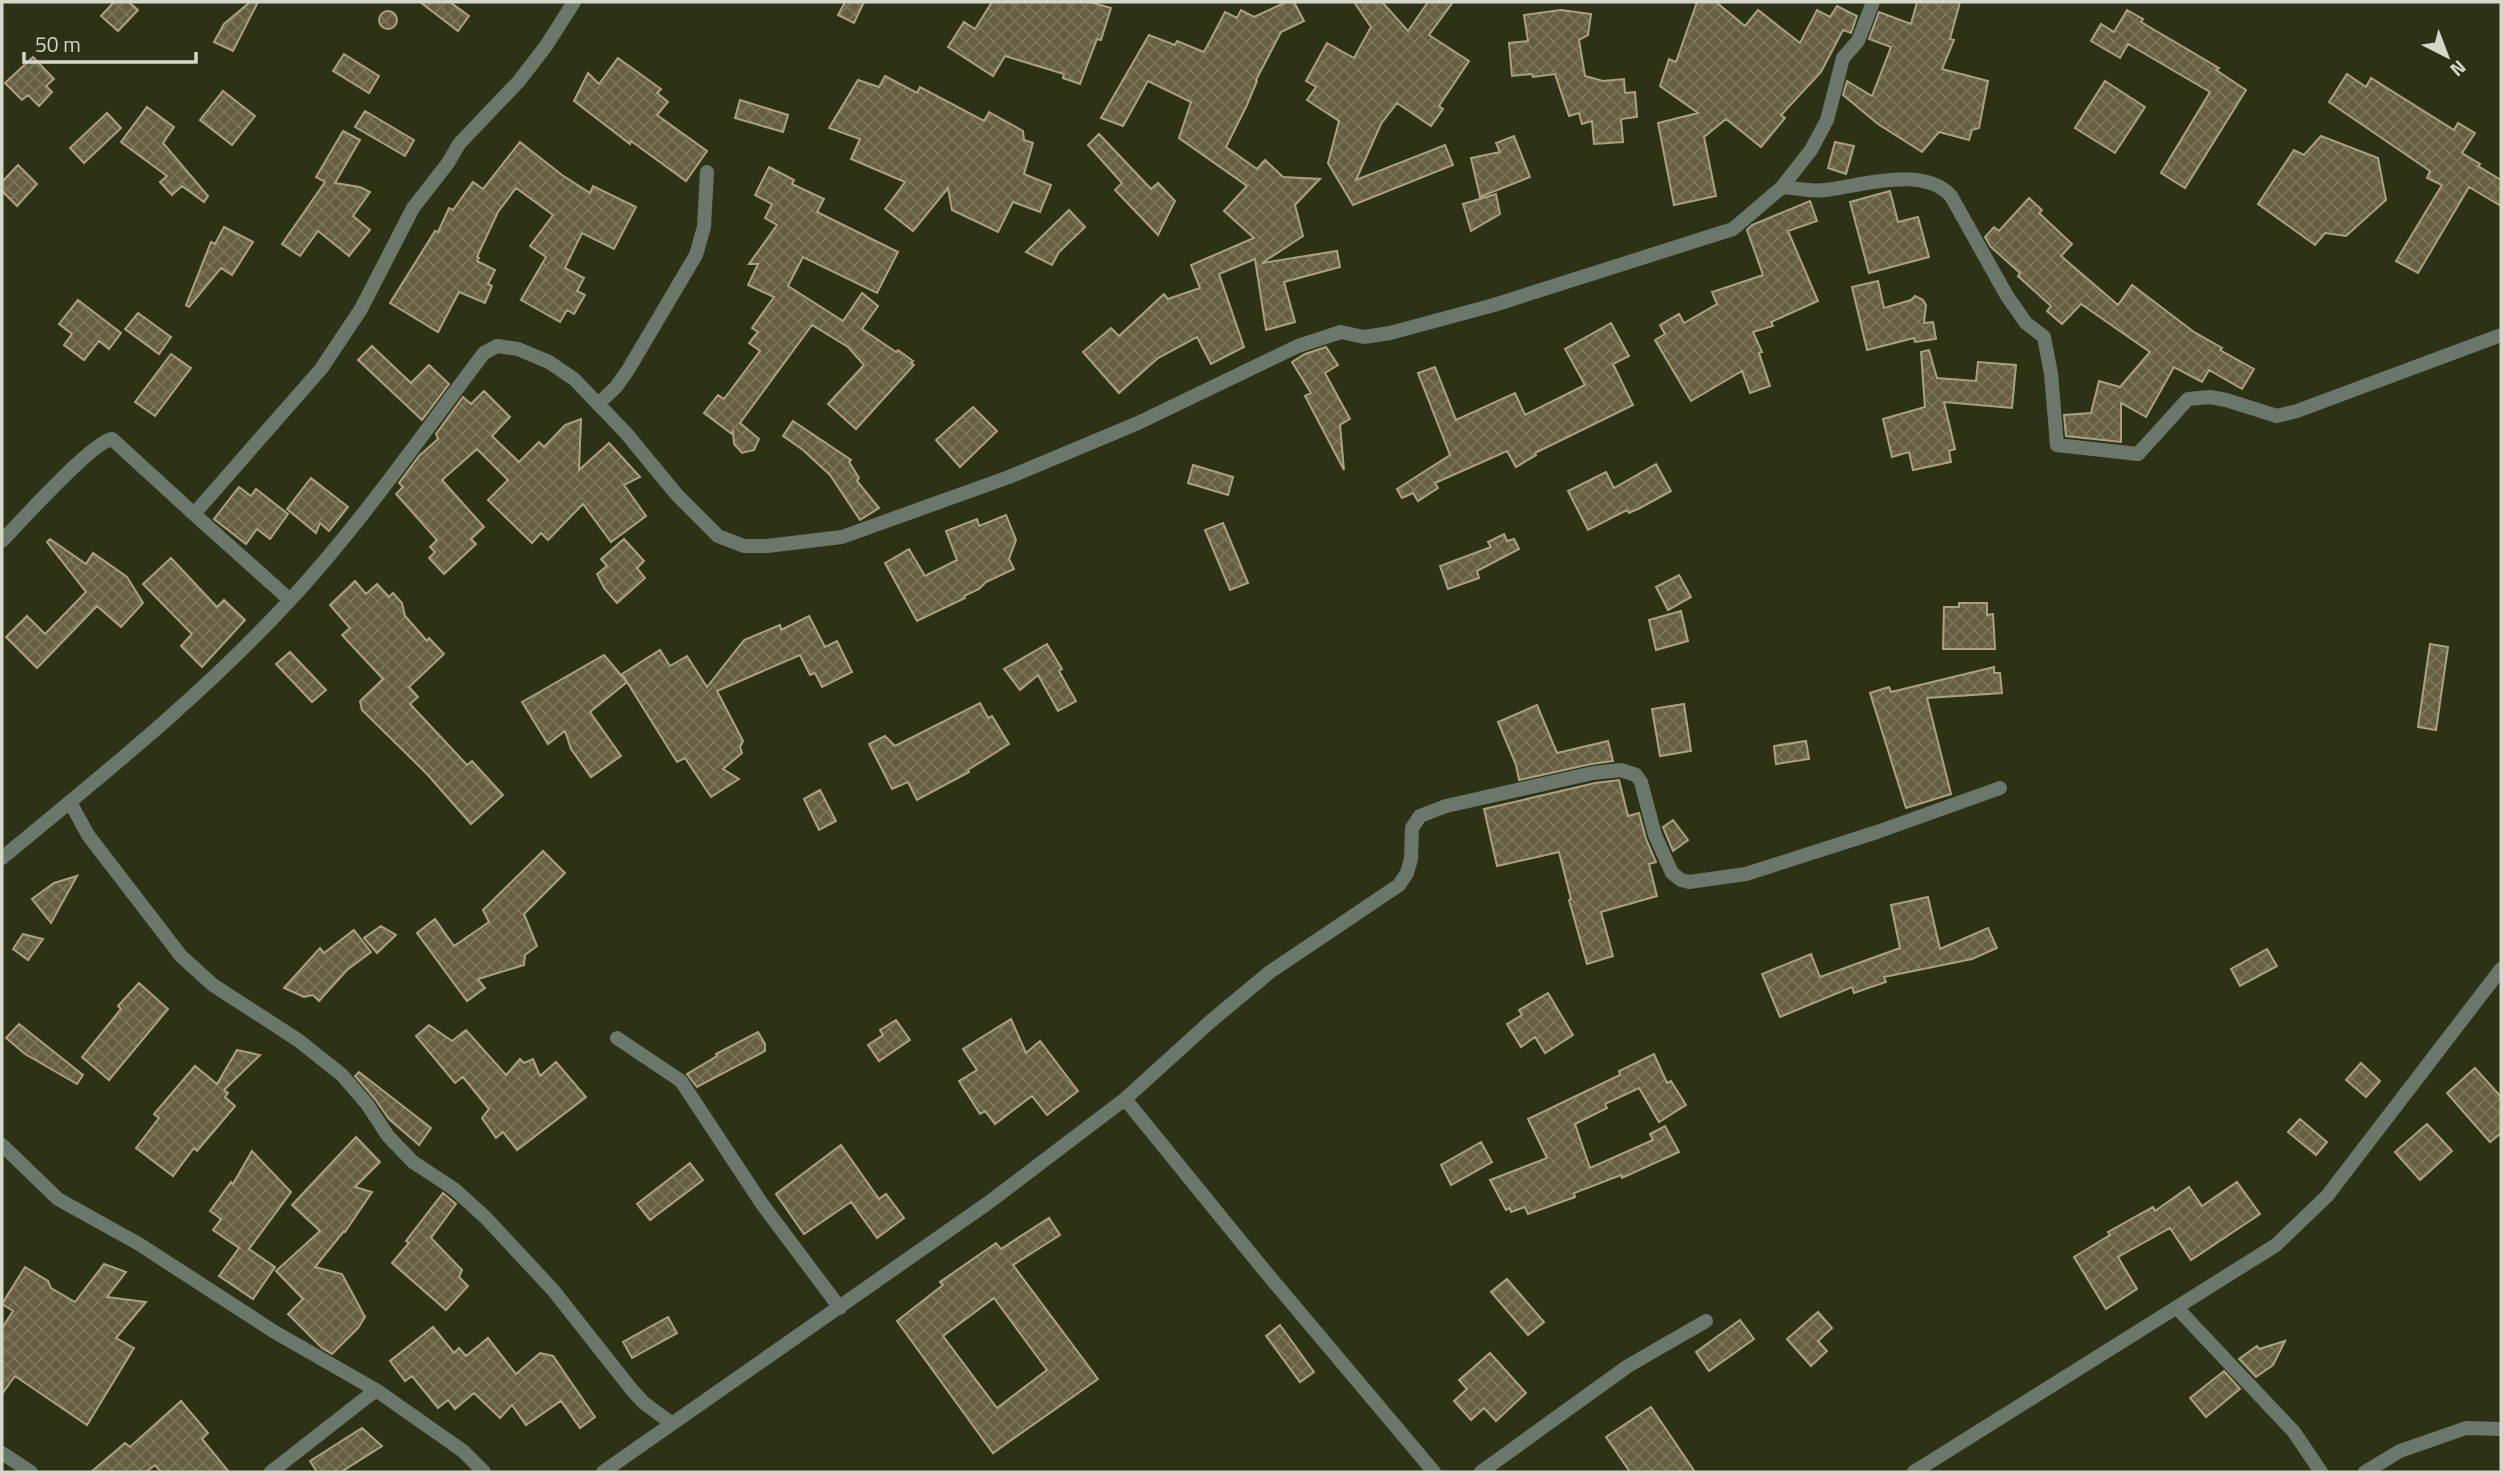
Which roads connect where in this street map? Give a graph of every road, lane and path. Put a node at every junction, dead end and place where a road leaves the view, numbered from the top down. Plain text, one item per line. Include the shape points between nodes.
1 (575, 2) edge
2 (1873, 2) edge
3 (707, 172) dead end
4 (1782, 187) junction
5 (2501, 335) edge
6 (598, 404) junction
7 (194, 514) junction
8 (2, 541) edge
9 (290, 600) junction
10 (2000, 788) dead end
11 (70, 802) junction
12 (2, 858) edge
13 (2501, 969) edge
14 (617, 1038) dead end
15 (1125, 1099) junction
16 (2, 1145) edge
17 (840, 1308) junction
18 (2177, 1308) junction
19 (1706, 1321) dead end
20 (376, 1390) junction
21 (671, 1423) junction
22 (2501, 1429) edge
23 (2, 1453) edge
24 (31, 1472) edge
25 (271, 1472) edge
26 (484, 1472) edge
27 (603, 1472) edge
28 (1434, 1472) edge
29 (1481, 1472) edge
30 (1914, 1472) edge
31 (2321, 1472) edge
32 (2365, 1472) edge

1 - 7 street via 546,46 459,144 413,208 361,309 321,369
2 - 4 street via 1858,41 1843,58 1827,120
3 - 6 street via 704,227 696,255 628,370
4 - 5 street via 1822,191 1895,179 1945,189 2007,296 2026,323 2044,337 2057,445 2138,454 2188,398 2218,398 2277,416
4 - 6 street via 1733,229 1390,333 1364,337 1341,332 1298,346 1112,434 842,537 744,546 718,536
6 - 9 street via 549,362 503,345 491,348
7 - 8 street via 112,439 90,453
7 - 9 street
9 - 11 street via 234,657
10 - 15 street via 1746,874 1689,882 1672,873 1641,782 1629,772 1593,773 1446,806 1420,816 1412,828 1411,859 1399,885 1270,972
11 - 12 street
11 - 21 street via 88,835 181,956 213,985 298,1040 342,1075 388,1136 413,1162 485,1217 561,1299 632,1390
13 - 18 street via 2328,1196 2276,1245
14 - 17 street via 681,1081 762,1203
15 - 17 street
15 - 28 street
16 - 20 street via 71,1208 139,1244 273,1331
17 - 21 street
18 - 30 street
18 - 31 street via 2294,1432
19 - 29 street via 1628,1366
20 - 25 street
20 - 26 street via 463,1451
21 - 27 street
22 - 32 street via 2466,1428 2400,1451
23 - 24 street

